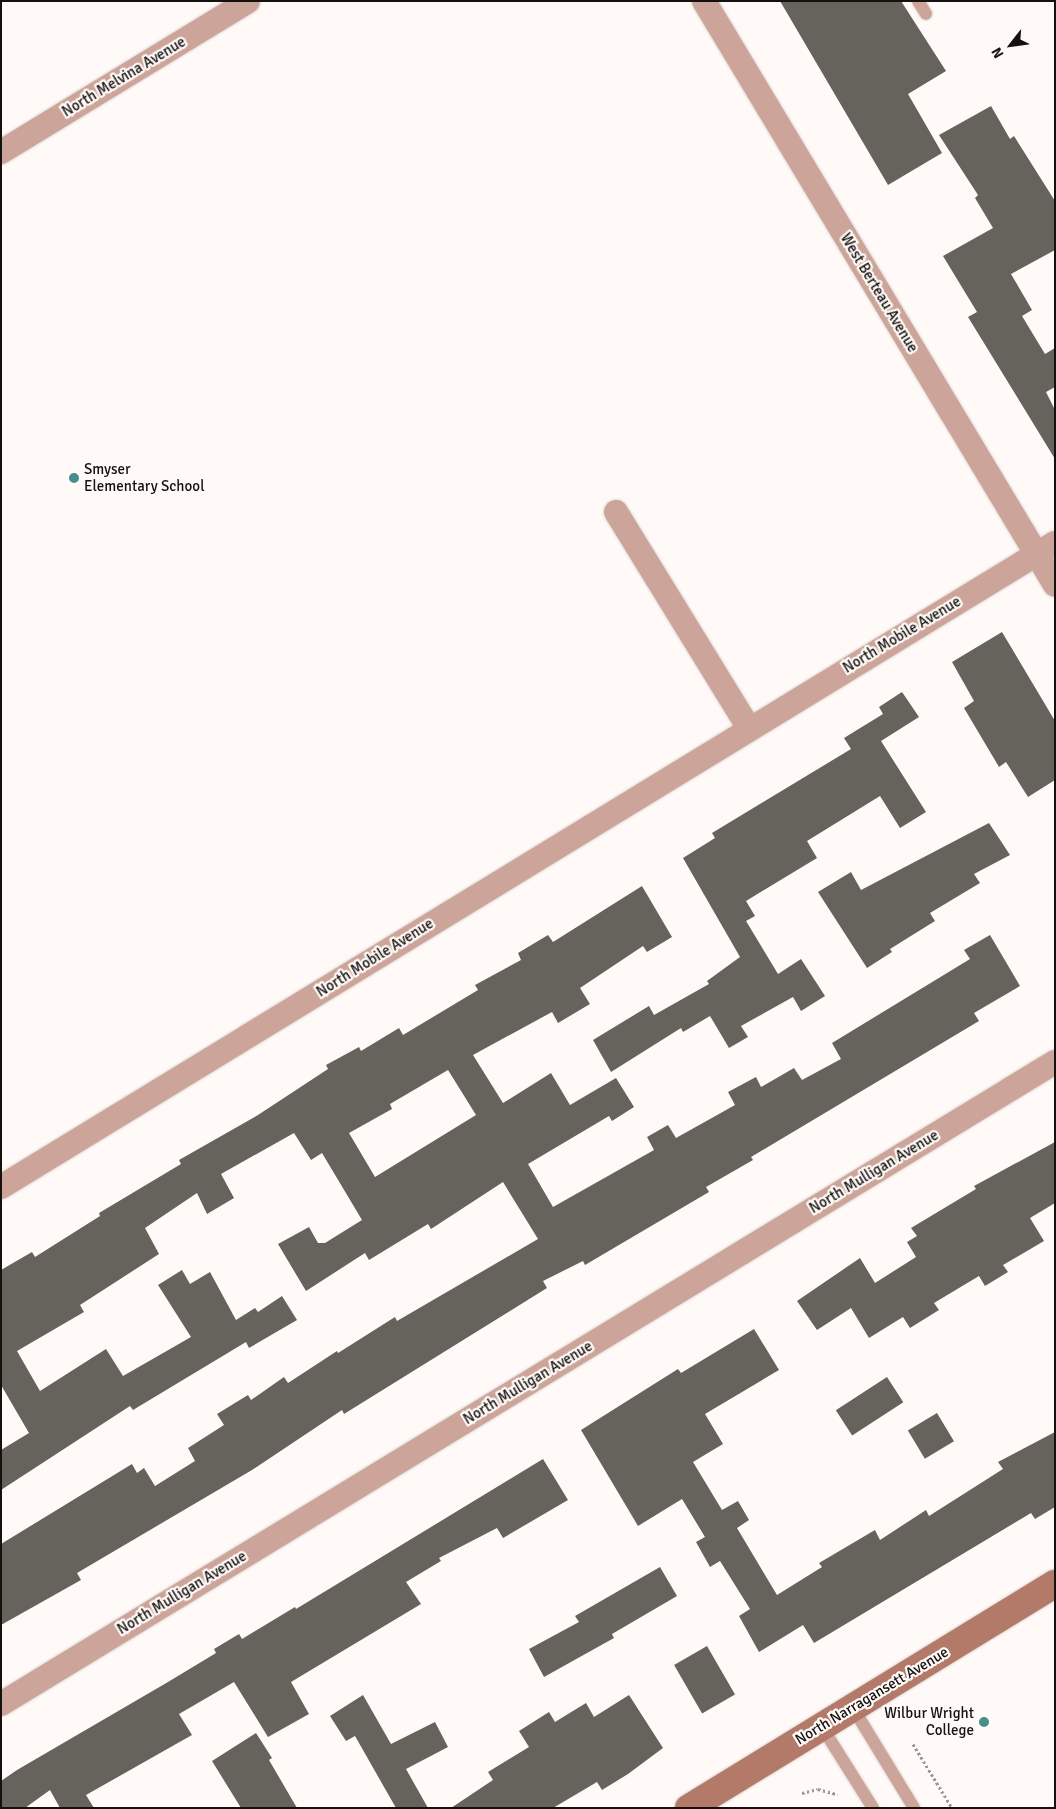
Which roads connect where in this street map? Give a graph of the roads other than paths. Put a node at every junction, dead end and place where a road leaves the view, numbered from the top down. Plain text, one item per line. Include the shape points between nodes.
1 (248, 1) edge
2 (704, 1) edge
3 (918, 1) edge
4 (926, 14) dead end
5 (1, 152) edge
6 (616, 512) dead end
7 (1045, 548) edge
8 (1055, 584) edge
9 (749, 728) junction
10 (1055, 1062) edge
11 (1, 1187) edge
12 (1055, 1584) edge
13 (1, 1704) edge
14 (853, 1708) junction
15 (822, 1727) junction
16 (689, 1808) edge
17 (873, 1808) edge
18 (914, 1808) edge

1 - 5 street, North Melvina Avenue
2 - 7 street, West Berteau Avenue
3 - 4 lane
6 - 9 street
7 - 8 street, West Berteau Avenue
7 - 9 street, North Mobile Avenue
9 - 11 street, North Mobile Avenue
10 - 13 street, North Mulligan Avenue
12 - 14 main road, North Narragansett Avenue
14 - 15 main road, North Narragansett Avenue
14 - 18 lane
15 - 16 main road, North Narragansett Avenue
15 - 17 lane

